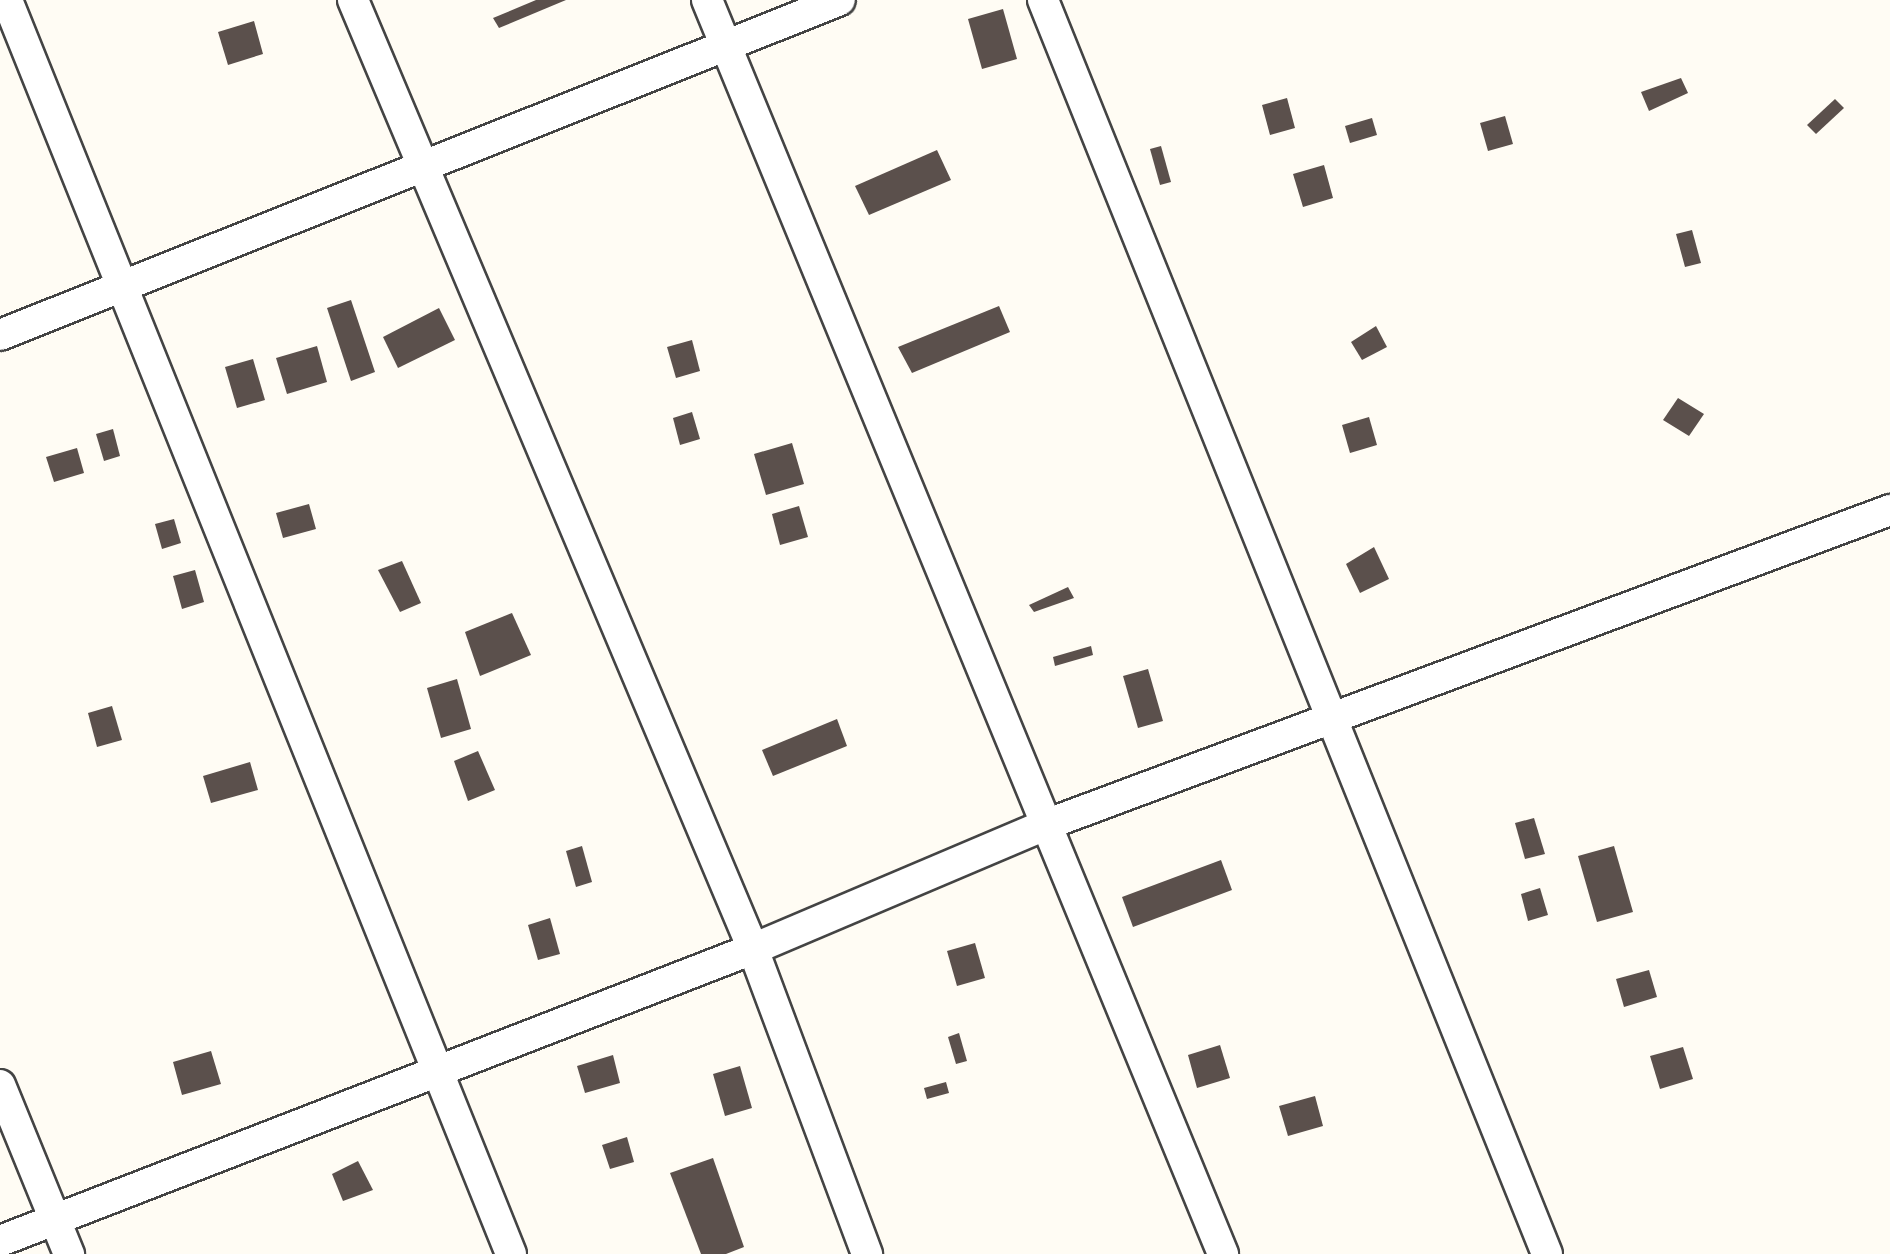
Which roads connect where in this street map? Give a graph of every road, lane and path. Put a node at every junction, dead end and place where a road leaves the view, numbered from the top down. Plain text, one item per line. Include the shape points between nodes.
1 (7, 0) edge
2 (354, 0) edge
3 (707, 0) edge
4 (840, 0) edge
5 (1043, 0) edge
6 (724, 41) junction
7 (420, 165) junction
8 (122, 286) junction
9 (0, 335) edge
10 (1890, 510) edge
11 (1333, 722) junction
12 (1048, 824) junction
13 (752, 948) junction
14 (436, 1066) junction
15 (0, 1085) edge
16 (55, 1219) junction
17 (0, 1241) edge
18 (68, 1254) edge
19 (511, 1254) edge
20 (868, 1254) edge
21 (1223, 1254) edge
22 (1547, 1254) edge

1 - 8 street
2 - 7 street
3 - 6 street
4 - 6 street
5 - 11 street
6 - 7 street
6 - 12 street
7 - 8 street
7 - 13 street
8 - 9 street
8 - 14 street
10 - 11 street
11 - 12 street
11 - 22 street
12 - 13 street
12 - 21 street
13 - 14 street
13 - 20 street
14 - 16 street
14 - 19 street
15 - 16 street
16 - 17 street
16 - 18 street

